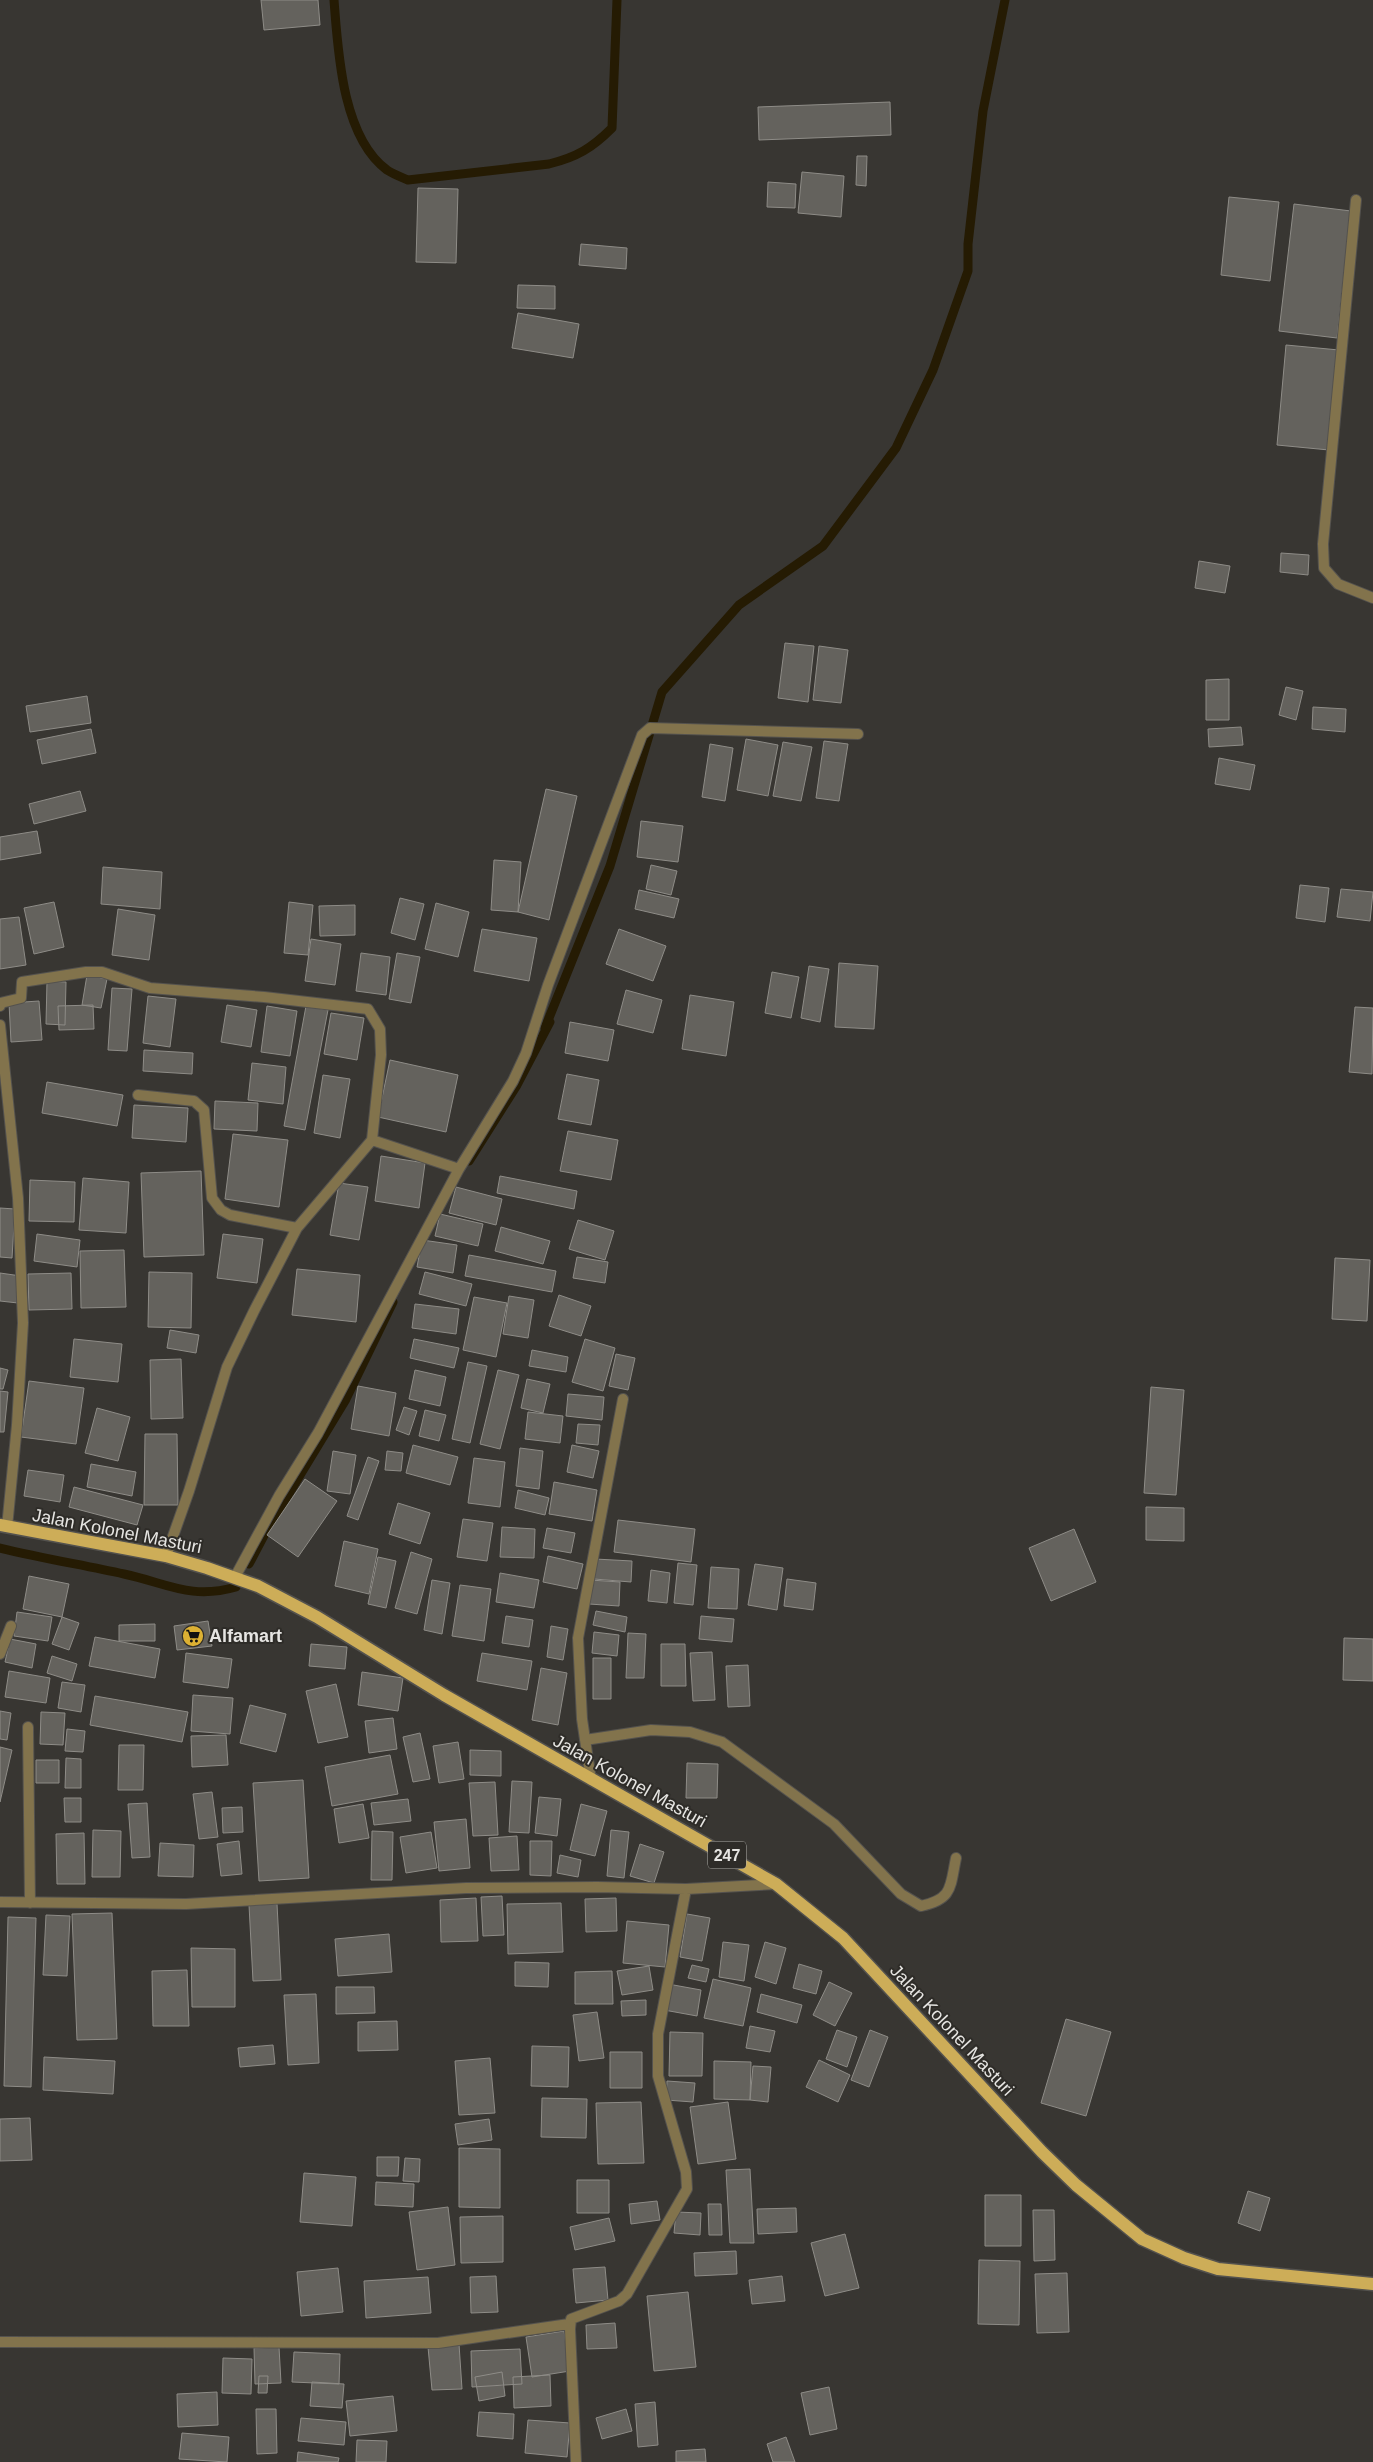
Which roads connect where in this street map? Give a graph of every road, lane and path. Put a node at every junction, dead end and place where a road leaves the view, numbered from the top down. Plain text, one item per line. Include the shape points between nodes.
1 (1356, 200) dead end
2 (1373, 598) edge
3 (858, 734) dead end
4 (0, 1006) edge
5 (0, 1025) edge
6 (138, 1096) dead end
7 (372, 1140) junction
8 (459, 1169) junction
9 (297, 1228) junction
10 (623, 1398) dead end
11 (4, 1526) edge
12 (166, 1556) junction
13 (234, 1577) junction
14 (11, 1626) dead end
15 (0, 1654) edge
16 (28, 1727) dead end
17 (585, 1740) junction
18 (591, 1780) junction
19 (956, 1858) dead end
20 (776, 1884) junction
21 (686, 1889) junction
22 (0, 1902) edge
23 (30, 1902) junction
24 (1373, 2284) edge
25 (570, 2324) junction
26 (0, 2342) edge
27 (576, 2462) edge

1 - 2 street via 1323,544 1324,568 1338,584
3 - 8 street via 646,730 526,1053 513,1081
4 - 7 street via 21,998 22,982 102,972 150,988 368,1009 380,1029 382,1055
5 - 11 street via 18,1198 23,1323 17,1425
6 - 9 street via 194,1101 204,1110 212,1198 221,1210 230,1215
7 - 8 street
7 - 9 street
8 - 13 street via 318,1433
9 - 12 street via 227,1366
10 - 17 street via 578,1638
11 - 12 main road, Jalan Kolonel Masturi / 247
12 - 13 main road, Jalan Kolonel Masturi / 247
13 - 18 main road, Jalan Kolonel Masturi / 247 via 317,1617 444,1696
14 - 15 street
16 - 23 street
17 - 18 street
17 - 19 street via 651,1730 690,1732 722,1742 834,1824 901,1894 921,1906 938,1902 949,1892
18 - 20 main road, Jalan Kolonel Masturi / 247
20 - 21 street
20 - 24 main road, Jalan Kolonel Masturi / 247 via 843,1938 1076,2185 1142,2238 1218,2270
21 - 23 street via 466,1888 186,1904
21 - 25 street via 658,2034 658,2076 686,2172 687,2189 627,2294 620,2301 572,2319
22 - 23 street
25 - 26 street via 438,2343
25 - 27 street

